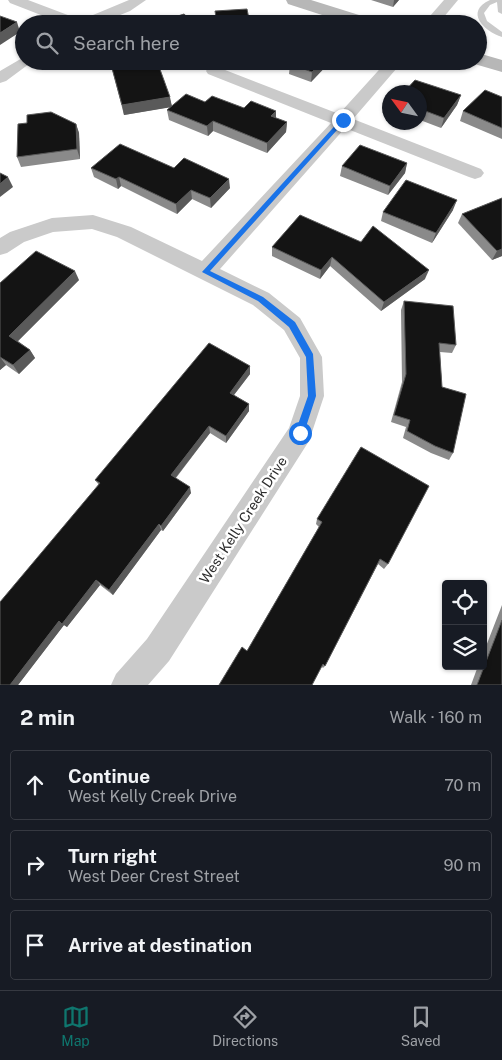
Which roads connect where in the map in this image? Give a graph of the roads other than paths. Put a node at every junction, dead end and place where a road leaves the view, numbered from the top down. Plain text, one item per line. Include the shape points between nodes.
1 (15, 0) edge
2 (103, 0) edge
3 (139, 0) edge
4 (294, 0) edge
5 (452, 0) edge
6 (498, 0) edge
7 (502, 12) edge
8 (54, 15) edge
9 (91, 15) edge
10 (108, 15) edge
11 (341, 15) edge
12 (438, 15) edge
13 (480, 15) edge
14 (487, 25) edge
15 (502, 36) edge
16 (487, 62) edge
17 (502, 66) edge
18 (15, 68) edge
19 (388, 70) edge
20 (214, 71) dead end
21 (0, 78) edge
22 (343, 120) junction
23 (475, 173) dead end
24 (0, 248) edge
25 (205, 272) junction
26 (127, 685) edge

1 - 8 street
2 - 9 street
3 - 10 street
4 - 11 main road
5 - 12 street
6 - 7 lane
6 - 13 lane via 487,4
14 - 15 lane
16 - 17 main road
18 - 21 street
19 - 22 street
20 - 22 street
22 - 23 street
22 - 25 street
24 - 25 street, West Kelly Creek Drive via 17,237 52,225 93,222 124,232
25 - 26 street, West Kelly Creek Drive via 261,299 292,324 310,357 312,396 300,433 158,650

